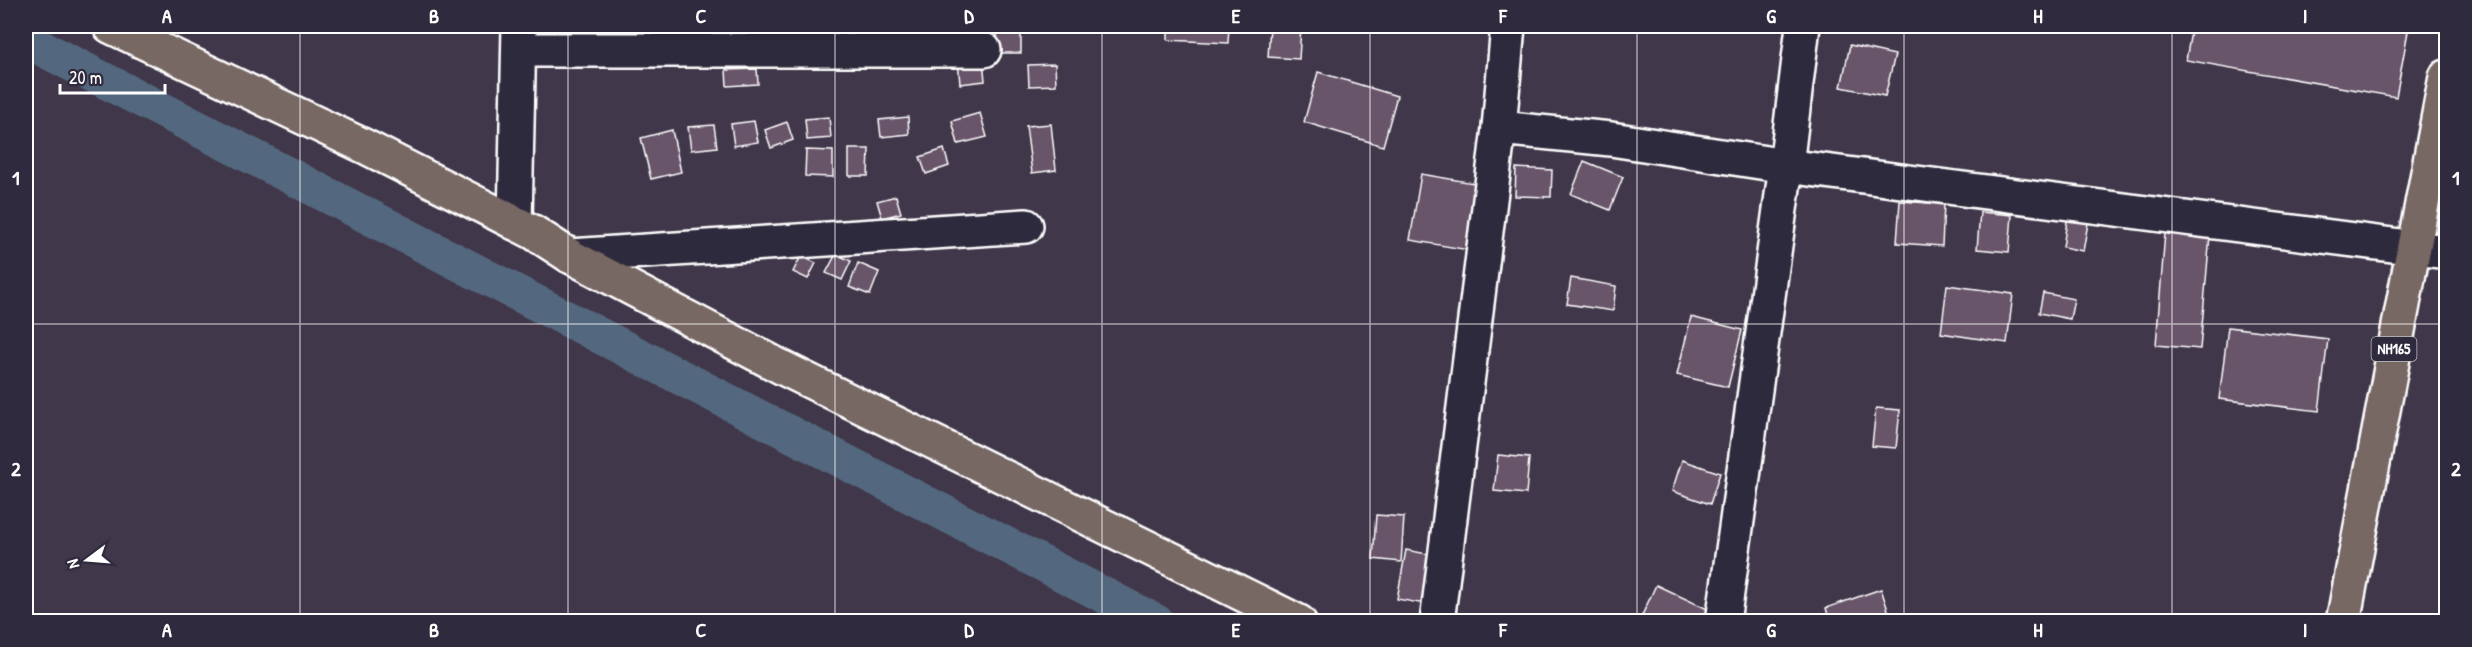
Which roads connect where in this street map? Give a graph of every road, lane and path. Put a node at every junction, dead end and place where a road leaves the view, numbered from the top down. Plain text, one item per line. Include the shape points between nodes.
1 (110, 26) edge
2 (1508, 26) edge
3 (1795, 26) edge
4 (520, 38) edge
5 (984, 50) dead end
6 (2446, 78) edge
7 (1499, 128) junction
8 (1786, 166) junction
9 (515, 223) junction
10 (1026, 226) dead end
11 (2414, 247) junction
12 (2446, 252) edge
13 (570, 256) junction
14 (1299, 621) edge
15 (1437, 621) edge
16 (1723, 621) edge
17 (2343, 621) edge

1 - 9 main road via 366,147
2 - 7 street
3 - 8 street
4 - 5 street
4 - 9 street
6 - 11 main road, NH165
7 - 8 street via 1611,139
7 - 15 street
8 - 11 street
8 - 16 street
9 - 13 main road
10 - 13 street
11 - 12 street
11 - 17 main road, NH165
13 - 14 main road via 783,368

